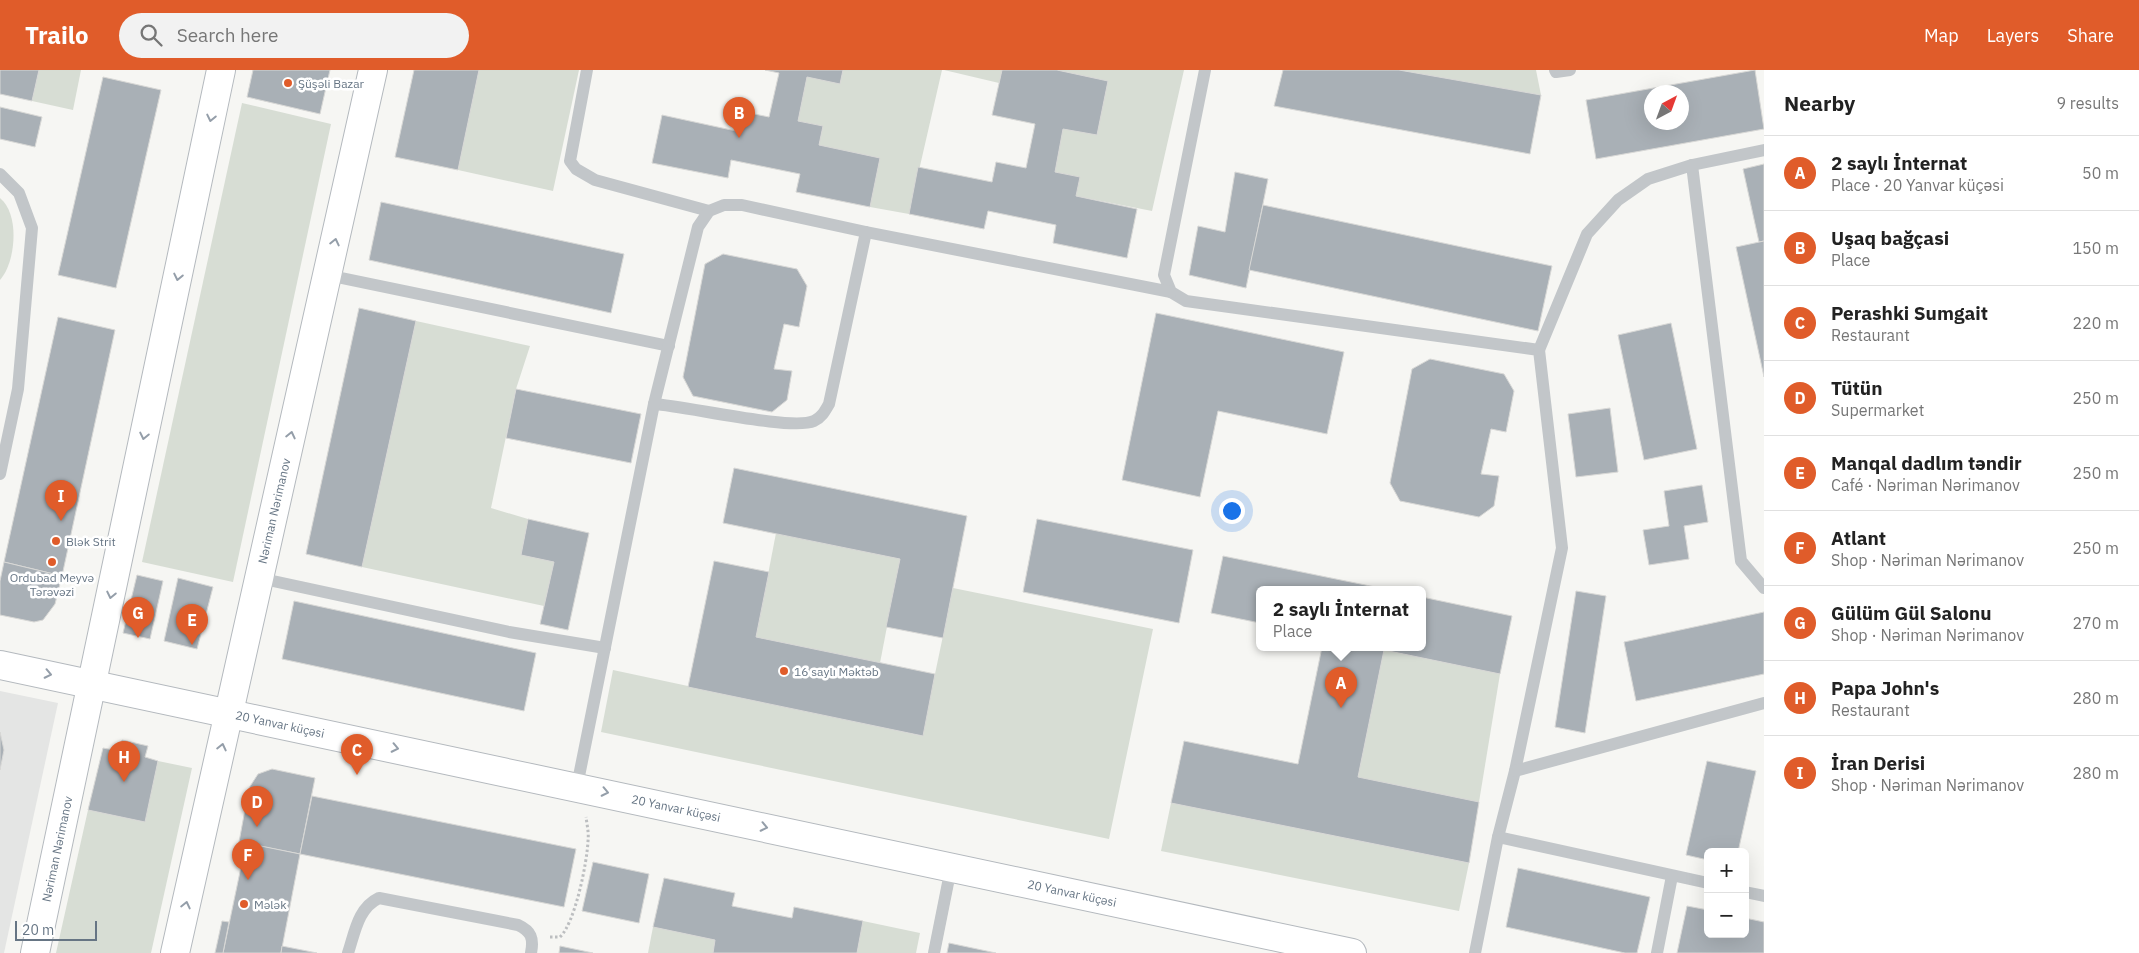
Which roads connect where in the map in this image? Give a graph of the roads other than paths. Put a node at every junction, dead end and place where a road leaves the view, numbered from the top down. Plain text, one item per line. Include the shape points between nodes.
1 (221, 70) edge
2 (373, 70) edge
3 (587, 70) edge
4 (1205, 70) edge
5 (1555, 70) edge
6 (1570, 70) edge
7 (1764, 150) edge
8 (1692, 164) junction
9 (0, 174) edge
10 (709, 211) junction
11 (866, 232) junction
12 (328, 275) junction
13 (1171, 292) junction
14 (668, 346) junction
15 (1539, 350) junction
16 (654, 404) junction
17 (0, 474) edge
18 (259, 578) junction
19 (1764, 588) edge
20 (605, 648) junction
21 (0, 665) edge
22 (92, 683) junction
23 (1764, 703) edge
24 (230, 714) junction
25 (1515, 772) junction
26 (577, 786) junction
27 (1498, 837) junction
28 (951, 868) junction
29 (1672, 876) junction
30 (1704, 883) edge
31 (1749, 893) edge
32 (1764, 896) edge
33 (35, 953) edge
34 (176, 953) edge
35 (348, 953) edge
36 (531, 953) edge
37 (934, 953) edge
38 (1352, 953) edge
39 (1475, 953) edge
40 (1657, 953) edge

1 -> 22 main road, Nəriman Nərimanov
12 -> 2 main road, Nəriman Nərimanov
3 - 10 lane via 570,161 576,169 596,180
4 - 13 lane via 1164,274
5 - 6 lane
7 - 8 lane
8 - 15 lane via 1648,179 1618,200 1587,234
8 - 19 lane via 1741,561
9 - 17 lane via 19,193 32,228 18,390
10 - 11 lane via 724,205 742,205
10 - 14 lane via 698,227
11 - 13 lane
11 - 16 lane via 829,404 824,414 813,421 779,422
12 - 14 lane
18 -> 12 main road, Nəriman Nərimanov
13 - 15 lane via 1186,301
14 - 16 lane
15 - 25 lane via 1562,548
16 - 20 lane
18 - 20 lane via 509,632
18 - 24 main road, Nəriman Nərimanov
20 - 26 lane
21 -> 22 main road, 20 Yanvar küçəsi
22 - 24 main road, 20 Yanvar küçəsi
22 - 33 main road, Nəriman Nərimanov
23 - 25 lane
24 -> 26 main road, 20 Yanvar küçəsi
34 -> 24 main road, Nəriman Nərimanov
25 - 27 lane
26 -> 28 main road, 20 Yanvar küçəsi
27 - 29 lane
27 - 39 lane
28 - 37 lane
28 - 38 main road, 20 Yanvar küçəsi
29 - 30 lane
29 - 40 lane
31 - 32 lane
35 - 36 lane via 361,912 379,898 518,925 532,936

